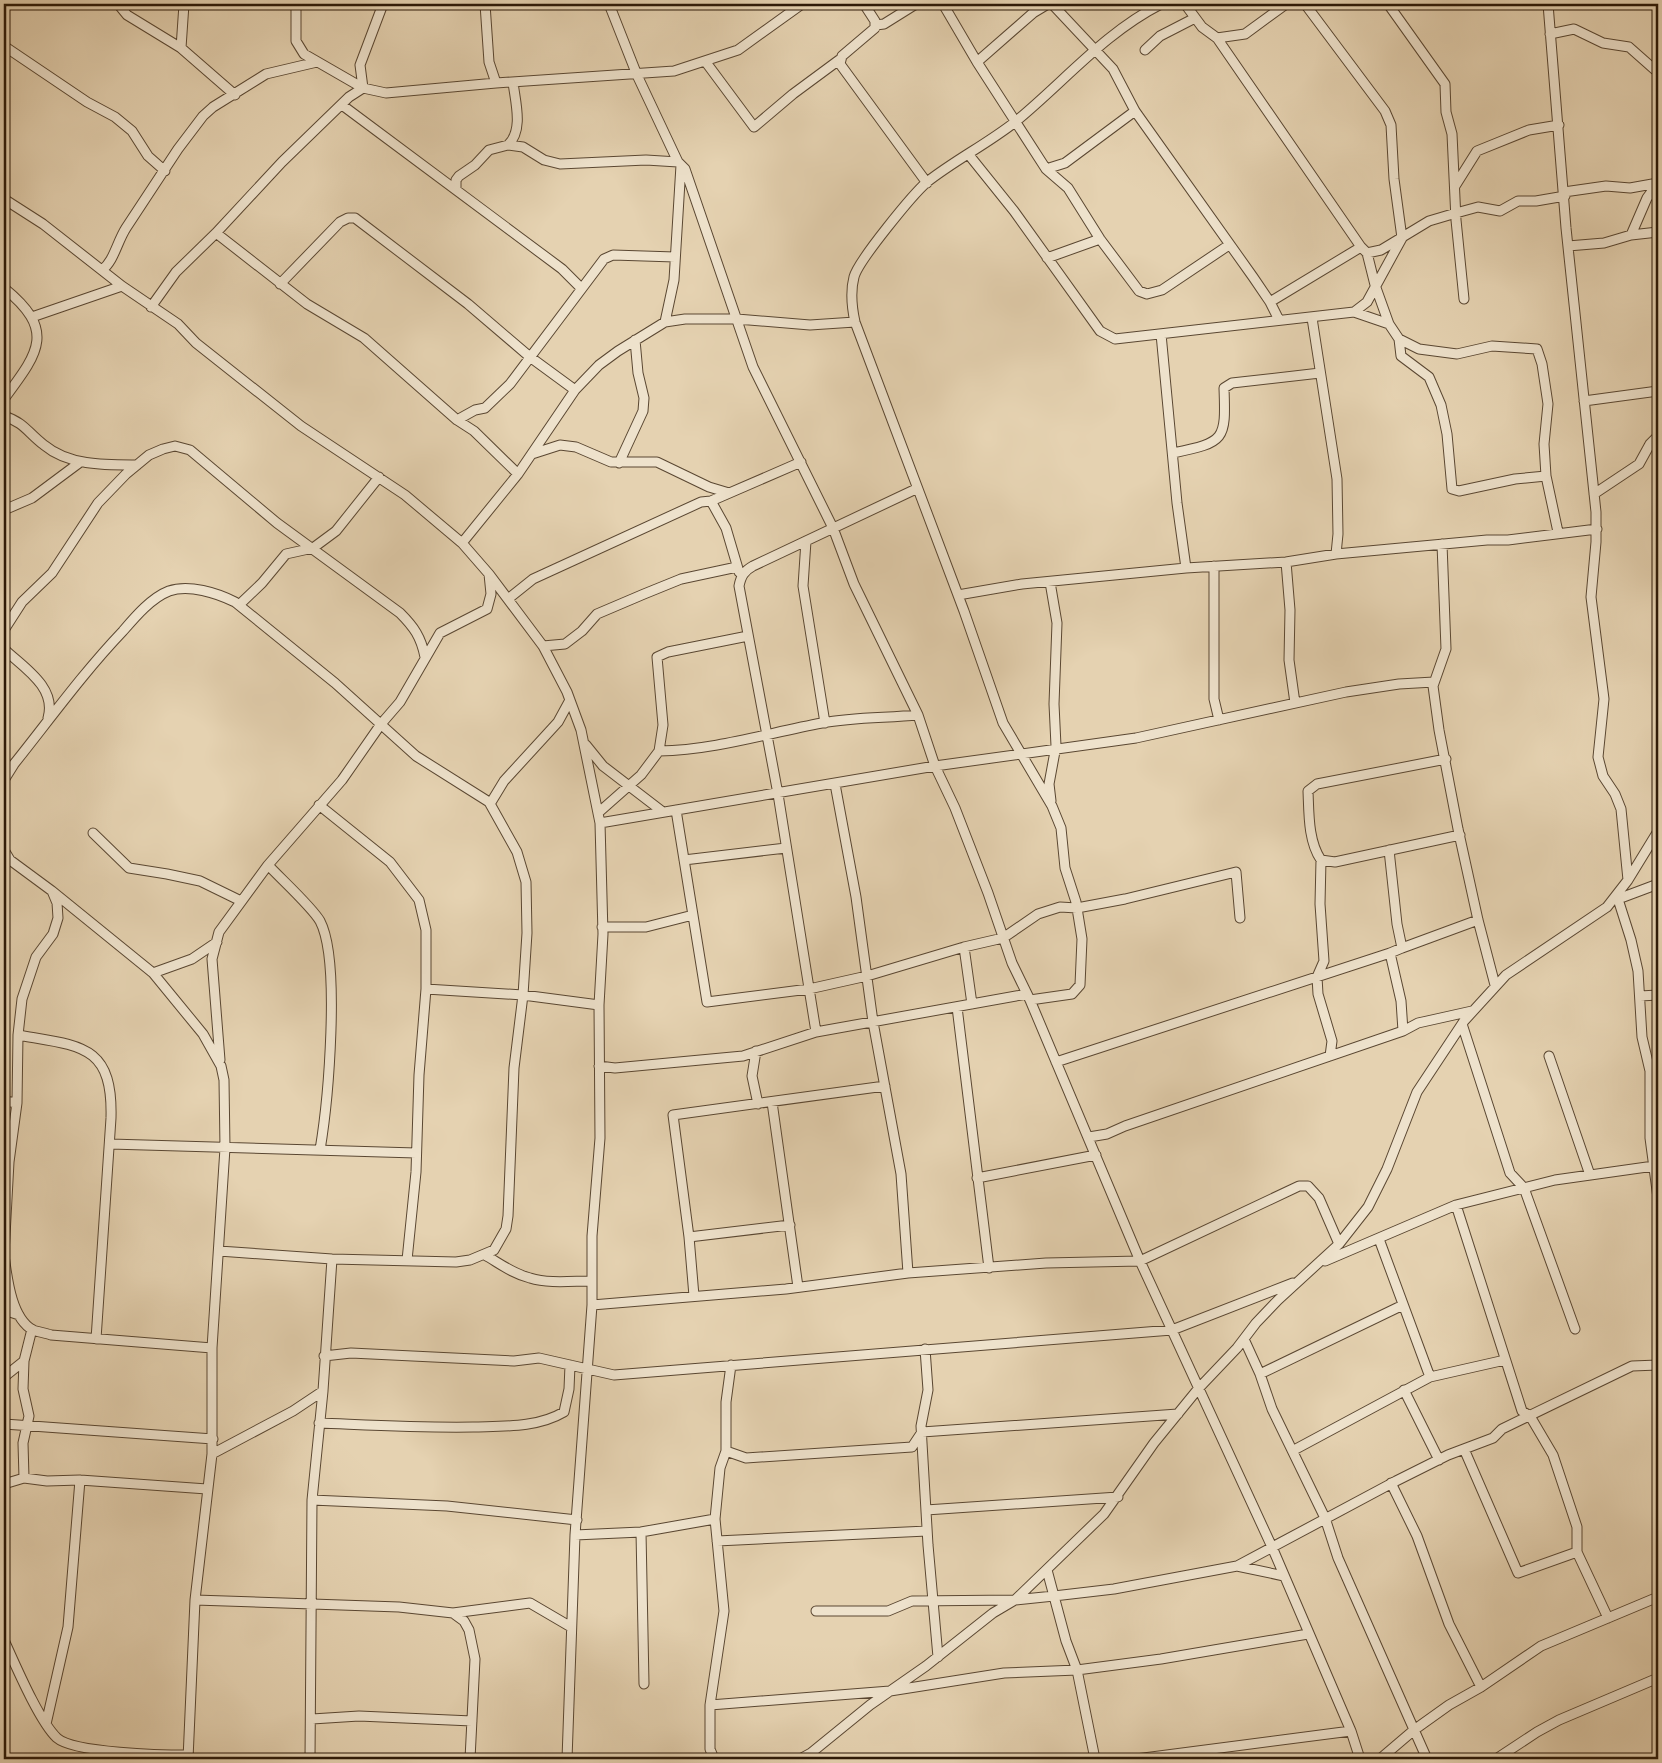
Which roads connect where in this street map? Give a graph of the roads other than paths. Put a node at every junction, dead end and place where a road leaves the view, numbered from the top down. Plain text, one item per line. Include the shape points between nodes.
1 (118, 4) edge
2 (184, 4) edge
3 (296, 4) edge
4 (383, 4) edge
5 (485, 4) edge
6 (609, 4) edge
7 (802, 4) edge
8 (864, 4) edge
9 (916, 4) edge
10 (943, 4) edge
11 (1048, 4) edge
12 (1052, 4) edge
13 (1161, 4) edge
14 (1185, 4) edge
15 (1286, 4) edge
16 (1305, 4) edge
17 (1388, 4) edge
18 (1548, 4) edge
19 (1195, 18) junction
20 (876, 25) junction
21 (1550, 34) junction
22 (1217, 38) junction
23 (4, 46) edge
24 (181, 48) junction
25 (1094, 50) junction
26 (1145, 50) dead end
27 (840, 60) junction
28 (705, 61) junction
29 (318, 62) junction
30 (977, 62) junction
31 (1658, 70) edge
32 (636, 76) junction
33 (513, 82) junction
34 (496, 83) junction
35 (363, 88) junction
36 (234, 95) junction
37 (342, 104) junction
38 (1135, 112) junction
39 (1014, 122) junction
40 (1559, 125) junction
41 (508, 144) junction
42 (969, 155) junction
43 (679, 163) junction
44 (1046, 169) junction
45 (165, 171) junction
46 (927, 182) junction
47 (1658, 183) edge
48 (1455, 186) junction
49 (456, 189) junction
50 (1564, 194) junction
51 (4, 199) edge
52 (1456, 213) junction
53 (1658, 232) edge
54 (216, 233) junction
55 (1631, 235) junction
56 (1402, 238) junction
57 (1100, 239) junction
58 (1229, 244) junction
59 (1568, 246) junction
60 (1364, 250) junction
61 (675, 257) junction
62 (1046, 258) junction
63 (102, 270) junction
64 (280, 284) junction
65 (1375, 285) junction
66 (122, 286) junction
67 (4, 288) edge
68 (581, 288) junction
69 (1464, 299) dead end
70 (1270, 302) junction
71 (150, 307) junction
72 (1354, 312) junction
73 (32, 317) junction
74 (1312, 318) junction
75 (737, 319) junction
76 (1279, 320) junction
77 (665, 322) junction
78 (855, 322) junction
79 (1389, 324) junction
80 (1161, 334) junction
81 (1399, 339) junction
82 (635, 340) junction
83 (530, 357) junction
84 (1320, 373) junction
85 (575, 390) junction
86 (1658, 391) edge
87 (4, 399) edge
88 (1584, 401) junction
89 (4, 416) edge
90 (457, 420) junction
91 (1658, 436) edge
92 (1173, 453) junction
93 (531, 454) junction
94 (801, 462) junction
95 (78, 463) junction
96 (619, 463) junction
97 (137, 465) junction
98 (518, 474) junction
99 (1546, 476) junction
100 (379, 477) junction
101 (916, 489) junction
102 (729, 493) junction
103 (1594, 494) junction
104 (711, 500) junction
105 (4, 510) edge
106 (833, 528) junction
107 (1597, 529) junction
108 (1558, 532) junction
109 (806, 541) junction
110 (462, 543) junction
111 (1442, 544) junction
112 (313, 548) junction
113 (1336, 554) junction
114 (1286, 562) junction
115 (1214, 566) junction
116 (738, 567) junction
117 (1186, 568) junction
118 (489, 574) junction
119 (741, 577) junction
120 (1050, 582) junction
121 (958, 595) junction
122 (508, 599) junction
123 (239, 605) junction
124 (4, 630) edge
125 (748, 636) junction
126 (543, 646) junction
127 (4, 649) edge
128 (425, 657) junction
129 (1434, 682) junction
130 (570, 700) junction
131 (1295, 703) junction
132 (918, 715) junction
133 (1219, 720) junction
134 (825, 722) junction
135 (46, 723) junction
136 (381, 724) junction
137 (767, 734) junction
138 (584, 742) junction
139 (1055, 749) junction
140 (659, 750) junction
141 (1020, 753) junction
142 (1446, 759) junction
143 (935, 766) junction
144 (4, 780) edge
145 (835, 784) junction
146 (630, 785) junction
147 (778, 794) junction
148 (490, 804) junction
149 (319, 805) junction
150 (1052, 806) junction
151 (676, 810) junction
152 (663, 812) junction
153 (598, 814) junction
154 (600, 823) junction
155 (1658, 831) edge
156 (94, 833) dead end
157 (1460, 835) junction
158 (786, 848) junction
159 (4, 850) edge
160 (1388, 850) junction
161 (684, 860) junction
162 (1321, 860) junction
163 (268, 865) junction
164 (1628, 880) junction
165 (1658, 884) edge
166 (52, 891) junction
167 (1618, 898) junction
168 (241, 901) junction
169 (1077, 908) junction
170 (693, 915) junction
171 (1240, 918) dead end
172 (1478, 920) junction
173 (602, 927) junction
174 (1003, 938) junction
175 (217, 942) junction
176 (964, 947) junction
177 (1402, 948) junction
178 (1390, 953) junction
179 (153, 973) junction
180 (867, 976) junction
181 (1317, 976) junction
182 (1495, 985) junction
183 (426, 989) junction
184 (809, 989) junction
185 (523, 995) junction
186 (1658, 995) edge
187 (1640, 996) junction
188 (1029, 997) junction
189 (972, 1004) junction
190 (599, 1005) junction
191 (957, 1007) junction
192 (1472, 1011) junction
193 (873, 1022) junction
194 (1462, 1024) junction
195 (1403, 1031) junction
196 (816, 1032) junction
197 (18, 1035) junction
198 (756, 1051) junction
199 (1330, 1056) junction
200 (1549, 1056) dead end
201 (1056, 1062) junction
202 (221, 1066) junction
203 (599, 1066) junction
204 (885, 1086) junction
205 (4, 1101) edge
206 (772, 1102) junction
207 (17, 1103) junction
208 (758, 1104) junction
209 (1089, 1137) junction
210 (110, 1144) junction
211 (225, 1148) junction
212 (320, 1150) junction
213 (416, 1153) junction
214 (1096, 1155) junction
215 (1655, 1160) edge
216 (1590, 1175) junction
217 (977, 1178) junction
218 (1524, 1188) junction
219 (1658, 1198) edge
220 (1456, 1205) junction
221 (790, 1225) junction
222 (689, 1237) junction
223 (1379, 1239) junction
224 (1339, 1244) junction
225 (219, 1251) junction
226 (4, 1254) edge
227 (485, 1255) junction
228 (332, 1259) junction
229 (407, 1260) junction
230 (1140, 1261) junction
231 (1321, 1262) junction
232 (989, 1268) junction
233 (908, 1273) junction
234 (592, 1281) junction
235 (1296, 1282) junction
236 (798, 1287) junction
237 (694, 1296) junction
238 (592, 1305) junction
239 (1403, 1305) junction
240 (4, 1310) edge
241 (19, 1315) junction
242 (32, 1329) junction
243 (1575, 1329) dead end
244 (1172, 1330) junction
245 (96, 1339) junction
246 (1244, 1339) junction
247 (212, 1348) junction
248 (925, 1348) junction
249 (324, 1356) junction
250 (24, 1360) junction
251 (1505, 1360) junction
252 (570, 1365) junction
253 (731, 1365) junction
254 (1658, 1365) edge
255 (587, 1368) junction
256 (1260, 1374) junction
257 (1430, 1376) junction
258 (4, 1377) edge
259 (1198, 1389) junction
260 (1404, 1390) junction
261 (323, 1391) junction
262 (1178, 1414) junction
263 (1530, 1416) junction
264 (319, 1423) junction
265 (4, 1424) edge
266 (28, 1424) junction
267 (922, 1432) junction
268 (213, 1439) junction
269 (1464, 1449) junction
270 (1294, 1450) junction
271 (726, 1451) junction
272 (212, 1454) junction
273 (1439, 1460) junction
274 (24, 1478) junction
275 (80, 1480) junction
276 (1391, 1483) junction
277 (4, 1484) edge
278 (207, 1489) junction
279 (1118, 1498) junction
280 (312, 1500) junction
281 (926, 1510) junction
282 (1325, 1518) junction
283 (715, 1519) junction
284 (577, 1520) junction
285 (927, 1531) junction
286 (641, 1532) junction
287 (575, 1535) junction
288 (717, 1541) junction
289 (1272, 1547) junction
290 (1577, 1552) junction
291 (1237, 1566) junction
292 (1047, 1570) junction
293 (1284, 1576) junction
294 (1054, 1596) junction
295 (1658, 1597) edge
296 (195, 1600) junction
297 (932, 1600) junction
298 (1015, 1600) junction
299 (312, 1603) junction
300 (816, 1610) dead end
301 (453, 1613) junction
302 (1608, 1618) junction
303 (571, 1627) junction
304 (1308, 1634) junction
305 (4, 1640) edge
306 (938, 1656) junction
307 (1077, 1670) junction
308 (1658, 1678) edge
309 (644, 1684) dead end
310 (1480, 1687) junction
311 (890, 1691) junction
312 (710, 1705) junction
313 (312, 1719) junction
314 (472, 1721) junction
315 (46, 1724) junction
316 (1414, 1730) junction
317 (1351, 1731) junction
318 (188, 1757) edge
319 (310, 1759) edge
320 (470, 1759) edge
321 (567, 1759) edge
322 (714, 1759) edge
323 (800, 1759) edge
324 (1095, 1759) edge
325 (1136, 1759) edge
326 (1360, 1759) edge
327 (1380, 1759) edge
328 (1427, 1759) edge
329 (1496, 1759) edge

1 - 24 street via 127,15
2 - 24 street
3 - 29 street via 296,41 304,54
4 - 35 street via 360,65
5 - 34 street via 489,62
6 - 32 street
7 - 28 street via 738,50
8 - 20 street
9 - 20 street via 884,24
10 - 30 street
11 - 30 street via 1033,13
12 - 25 street
13 - 25 street via 1133,18
14 - 19 street
15 - 22 street via 1245,34
16 - 56 street via 1389,118
17 - 48 street via 1445,84
18 - 21 street
19 - 22 street
19 - 26 street via 1160,36
20 - 27 street
21 - 31 street via 1574,28 1603,43 1629,47
21 - 40 street
22 - 60 street
23 - 45 street via 87,102 116,117 132,132 148,156
24 - 36 street
25 - 38 street via 1113,69
25 - 39 street
27 - 28 street via 754,127
27 - 46 street via 842,68
28 - 32 street via 674,71
29 - 35 street
29 - 36 street via 266,74
30 - 39 street
32 - 33 street
32 - 43 street
33 - 34 street
33 - 41 street via 517,124
34 - 35 street via 386,93
35 - 37 street
36 - 45 street via 213,106 203,116
37 - 49 street
37 - 54 street via 295,148
38 - 44 street via 1065,163
38 - 58 street
39 - 42 street
39 - 44 street
40 - 48 street via 1529,130 1478,151
40 - 50 street
41 - 43 street via 523,147 544,160 560,164 646,160
41 - 49 street via 489,150 458,176
42 - 46 street
42 - 62 street via 1014,211
43 - 61 street
43 - 75 street via 685,169
44 - 57 street via 1068,188
45 - 63 street via 117,242 109,264
46 - 78 street via 876,242 854,276 852,308
47 - 50 street via 1630,188 1606,186
47 - 55 street via 1647,198
48 - 52 street
49 - 68 street
50 - 52 street via 1518,202 1500,210 1478,207
50 - 59 street
51 - 63 street via 43,224
52 - 56 street via 1428,221
52 - 69 street
53 - 55 street
54 - 64 street
54 - 71 street via 176,272
55 - 59 street via 1604,243
56 - 60 street via 1381,250
56 - 65 street
57 - 58 street via 1139,290 1147,294 1162,290
57 - 62 street
58 - 70 street
59 - 88 street
60 - 65 street
60 - 70 street
61 - 68 street via 608,257
61 - 77 street via 674,280
62 - 80 street via 1107,337
63 - 66 street
64 - 83 street via 340,222 355,218 468,304
64 - 90 street via 364,338
65 - 72 street via 1367,302
65 - 79 street
66 - 71 street
66 - 73 street
67 - 73 street
68 - 83 street
70 - 76 street
71 - 100 street via 178,324 204,349 301,426
72 - 74 street
72 - 79 street
73 - 87 street via 37,329 33,358
74 - 76 street
74 - 84 street
75 - 77 street
75 - 78 street via 810,325
75 - 94 street via 754,367
76 - 80 street
77 - 82 street
78 - 101 street
79 - 81 street
80 - 92 street
81 - 99 street via 1401,356 1429,378 1440,405 1447,434 1452,488 1459,491
81 - 99 street via 1419,349 1457,354 1492,346 1536,349 1542,364 1548,404 1544,444
82 - 85 street via 599,365
82 - 96 street via 643,411
83 - 85 street
83 - 90 street via 510,384 485,408
84 - 92 street via 1241,380 1224,388 1225,419 1219,438 1209,444
84 - 113 street via 1337,479
85 - 93 street
86 - 88 street
88 - 103 street
89 - 95 street via 18,421 45,446
90 - 98 street via 474,431
91 - 103 street via 1639,464
92 - 117 street
93 - 96 street via 553,446 568,445
93 - 98 street
94 - 102 street
94 - 106 street
95 - 97 street
95 - 105 street via 32,498
96 - 102 street via 657,462
97 - 112 street via 163,449 175,446 190,450 277,523
97 - 124 street via 98,503 52,572 22,602
98 - 110 street
99 - 108 street
100 - 110 street
100 - 112 street via 336,531
101 - 106 street
101 - 121 street
102 - 104 street
103 - 107 street
104 - 116 street via 726,528
104 - 122 street via 532,579
106 - 109 street
106 - 132 street via 854,584
107 - 108 street
107 - 164 street via 1591,597 1604,699 1598,757 1603,776 1621,809
108 - 111 street via 1508,540
109 - 119 street via 753,566
109 - 134 street via 803,586
110 - 118 street
111 - 113 street
111 - 129 street via 1446,649
112 - 123 street via 286,554
112 - 128 street via 400,613 416,629
113 - 114 street
114 - 115 street
114 - 131 street via 1290,610 1289,660
115 - 117 street
115 - 133 street via 1214,699
116 - 119 street
116 - 126 street via 681,579 597,614 565,644
117 - 120 street
118 - 122 street
118 - 128 street via 491,594 487,609 440,633
119 - 125 street via 739,586
120 - 121 street
120 - 139 street via 1057,623
121 - 141 street via 1003,722
122 - 126 street
123 - 135 street via 219,595 193,589 177,589 163,594 96,659
123 - 136 street
125 - 137 street
125 - 140 street via 657,657 663,725
126 - 130 street
127 - 135 street via 47,693 50,711
128 - 136 street via 400,702
129 - 131 street via 1399,684
129 - 142 street
130 - 138 street
130 - 148 street via 558,722 504,781
131 - 133 street
132 - 134 street
132 - 143 street
133 - 139 street via 1136,738
134 - 137 street
135 - 144 street
136 - 148 street via 420,759
136 - 149 street via 342,780
137 - 140 street via 694,749
137 - 147 street
138 - 146 street via 602,766
138 - 153 street
139 - 141 street
139 - 150 street via 1050,784
140 - 146 street
141 - 143 street
141 - 150 street
142 - 157 street
142 - 162 street via 1316,784 1308,791 1309,819
143 - 145 street
143 - 174 street via 955,808
145 - 147 street
145 - 180 street
146 - 152 street
146 - 153 street
147 - 151 street
147 - 158 street
148 - 185 street via 517,852 526,882
149 - 163 street
149 - 183 street via 390,862 419,900 426,930
150 - 169 street via 1061,828 1064,868
151 - 152 street
151 - 161 street
152 - 154 street
153 - 154 street
154 - 173 street
155 - 164 street
156 - 168 street via 129,868 200,882
157 - 160 street
157 - 172 street
158 - 161 street
158 - 184 street
159 - 166 street via 10,860
160 - 162 street via 1335,862
160 - 177 street
161 - 170 street
162 - 181 street via 1324,961
163 - 168 street
163 - 212 street via 319,919 327,939 330,1020 326,1115
164 - 167 street
165 - 167 street
166 - 179 street
166 - 197 street via 58,918 53,934 29,973
167 - 182 street
167 - 187 street via 1635,955
168 - 175 street via 219,932
169 - 171 street via 1236,872
169 - 174 street via 1060,907 1038,914
169 - 188 street via 1082,939 1078,989 1072,994
170 - 173 street via 646,927
170 - 184 street via 707,1002
172 - 177 street
172 - 182 street
173 - 190 street
174 - 176 street
174 - 188 street
175 - 179 street via 192,959
175 - 202 street via 212,960
176 - 180 street
176 - 189 street
177 - 178 street
178 - 181 street
178 - 195 street via 1401,1001
179 - 202 street via 202,1034
180 - 184 street
180 - 193 street
181 - 199 street via 1318,994 1332,1041
181 - 201 street
182 - 192 street
183 - 185 street
183 - 213 street
184 - 196 street
185 - 190 street
185 - 227 street via 514,1068 508,1216 501,1239 494,1250
186 - 187 street
187 - 215 street via 1642,1037 1650,1071 1650,1138
188 - 189 street
188 - 201 street
189 - 191 street
190 - 203 street
191 - 193 street
191 - 217 street
192 - 194 street
192 - 195 street via 1418,1024
193 - 196 street
193 - 204 street
194 - 218 street via 1510,1173
194 - 224 street via 1417,1092 1387,1169 1368,1207
195 - 199 street
196 - 198 street
197 - 207 street
197 - 210 street via 68,1044 98,1059 107,1074 112,1093
198 - 203 street via 742,1056 615,1068
198 - 208 street via 752,1076
199 - 209 street via 1107,1134
200 - 216 street
201 - 209 street
202 - 211 street
203 - 234 street via 600,1138 592,1236
204 - 206 street
204 - 233 street via 901,1174
205 - 207 street
206 - 208 street
206 - 221 street
207 - 226 street via 8,1172
208 - 222 street via 673,1115
209 - 214 street
210 - 211 street
210 - 245 street
211 - 212 street
211 - 225 street
212 - 213 street
213 - 229 street via 416,1184
214 - 217 street
214 - 230 street
215 - 216 street
215 - 219 street
216 - 218 street
217 - 232 street
218 - 220 street
218 - 243 street
220 - 223 street
220 - 251 street
221 - 222 street
221 - 236 street
222 - 237 street
223 - 231 street
223 - 239 street
224 - 230 street via 1319,1198 1308,1186 1299,1186
224 - 231 street
225 - 228 street
225 - 247 street
226 - 241 street via 9,1288
227 - 229 street via 456,1262
227 - 234 street via 530,1278
228 - 229 street
228 - 249 street
230 - 232 street
230 - 244 street
231 - 235 street
232 - 233 street
233 - 236 street
234 - 238 street
235 - 244 street
235 - 246 street
236 - 237 street
237 - 238 street
238 - 255 street
239 - 256 street
239 - 257 street
240 - 241 street
241 - 242 street
242 - 245 street via 52,1335
242 - 250 street
244 - 248 street
244 - 259 street
245 - 247 street
246 - 256 street
246 - 259 street
247 - 268 street
248 - 253 street
248 - 267 street via 928,1390
249 - 252 street via 351,1353 514,1362 539,1358
249 - 261 street
250 - 258 street
250 - 266 street
251 - 257 street
251 - 263 street via 1522,1410
252 - 255 street
252 - 264 street via 564,1412 540,1422 444,1427
253 - 255 street via 614,1375
253 - 271 street via 726,1402
254 - 263 street via 1632,1366
255 - 284 street
256 - 270 street via 1272,1408
257 - 260 street
259 - 262 street
259 - 289 street
260 - 270 street
260 - 273 street
261 - 264 street
261 - 272 street via 293,1411
262 - 267 street
262 - 279 street
263 - 269 street via 1502,1429 1493,1438
263 - 290 street via 1553,1455 1577,1528
264 - 280 street
265 - 266 street
266 - 268 street
266 - 274 street via 22,1459
267 - 271 street via 912,1446 746,1458
267 - 281 street
268 - 272 street
269 - 273 street
269 - 290 street via 1518,1573
270 - 282 street
271 - 283 street via 720,1468
272 - 278 street
273 - 276 street
274 - 275 street
274 - 277 street
275 - 278 street
275 - 315 street via 68,1627
276 - 282 street
276 - 310 street via 1417,1536 1449,1624
278 - 296 street
279 - 281 street
279 - 292 street
280 - 284 street via 447,1506
280 - 299 street
281 - 285 street
282 - 289 street
282 - 316 street via 1338,1558
283 - 286 street
283 - 288 street
284 - 287 street
285 - 288 street
285 - 297 street
286 - 287 street
286 - 309 street
287 - 303 street
288 - 312 street via 724,1611
289 - 291 street
289 - 293 street
290 - 302 street
291 - 293 street
291 - 294 street via 1114,1589
292 - 294 street
292 - 298 street
293 - 304 street
294 - 298 street
294 - 307 street
295 - 302 street
296 - 299 street
296 - 318 street
297 - 298 street
297 - 300 street via 912,1601 888,1611
297 - 306 street
298 - 306 street
299 - 301 street
299 - 313 street
301 - 303 street via 530,1603
301 - 314 street via 464,1622 473,1644
302 - 310 street via 1541,1646
303 - 321 street
304 - 307 street
304 - 317 street
305 - 315 street
306 - 311 street
307 - 311 street via 1004,1673
307 - 324 street
308 - 329 street via 1552,1724
310 - 316 street via 1449,1704
311 - 312 street
311 - 323 street
312 - 322 street via 710,1749
313 - 314 street via 360,1716
313 - 319 street
314 - 320 street
315 - 318 street via 58,1739 71,1744 119,1752
316 - 327 street
316 - 328 street
317 - 325 street
317 - 326 street

